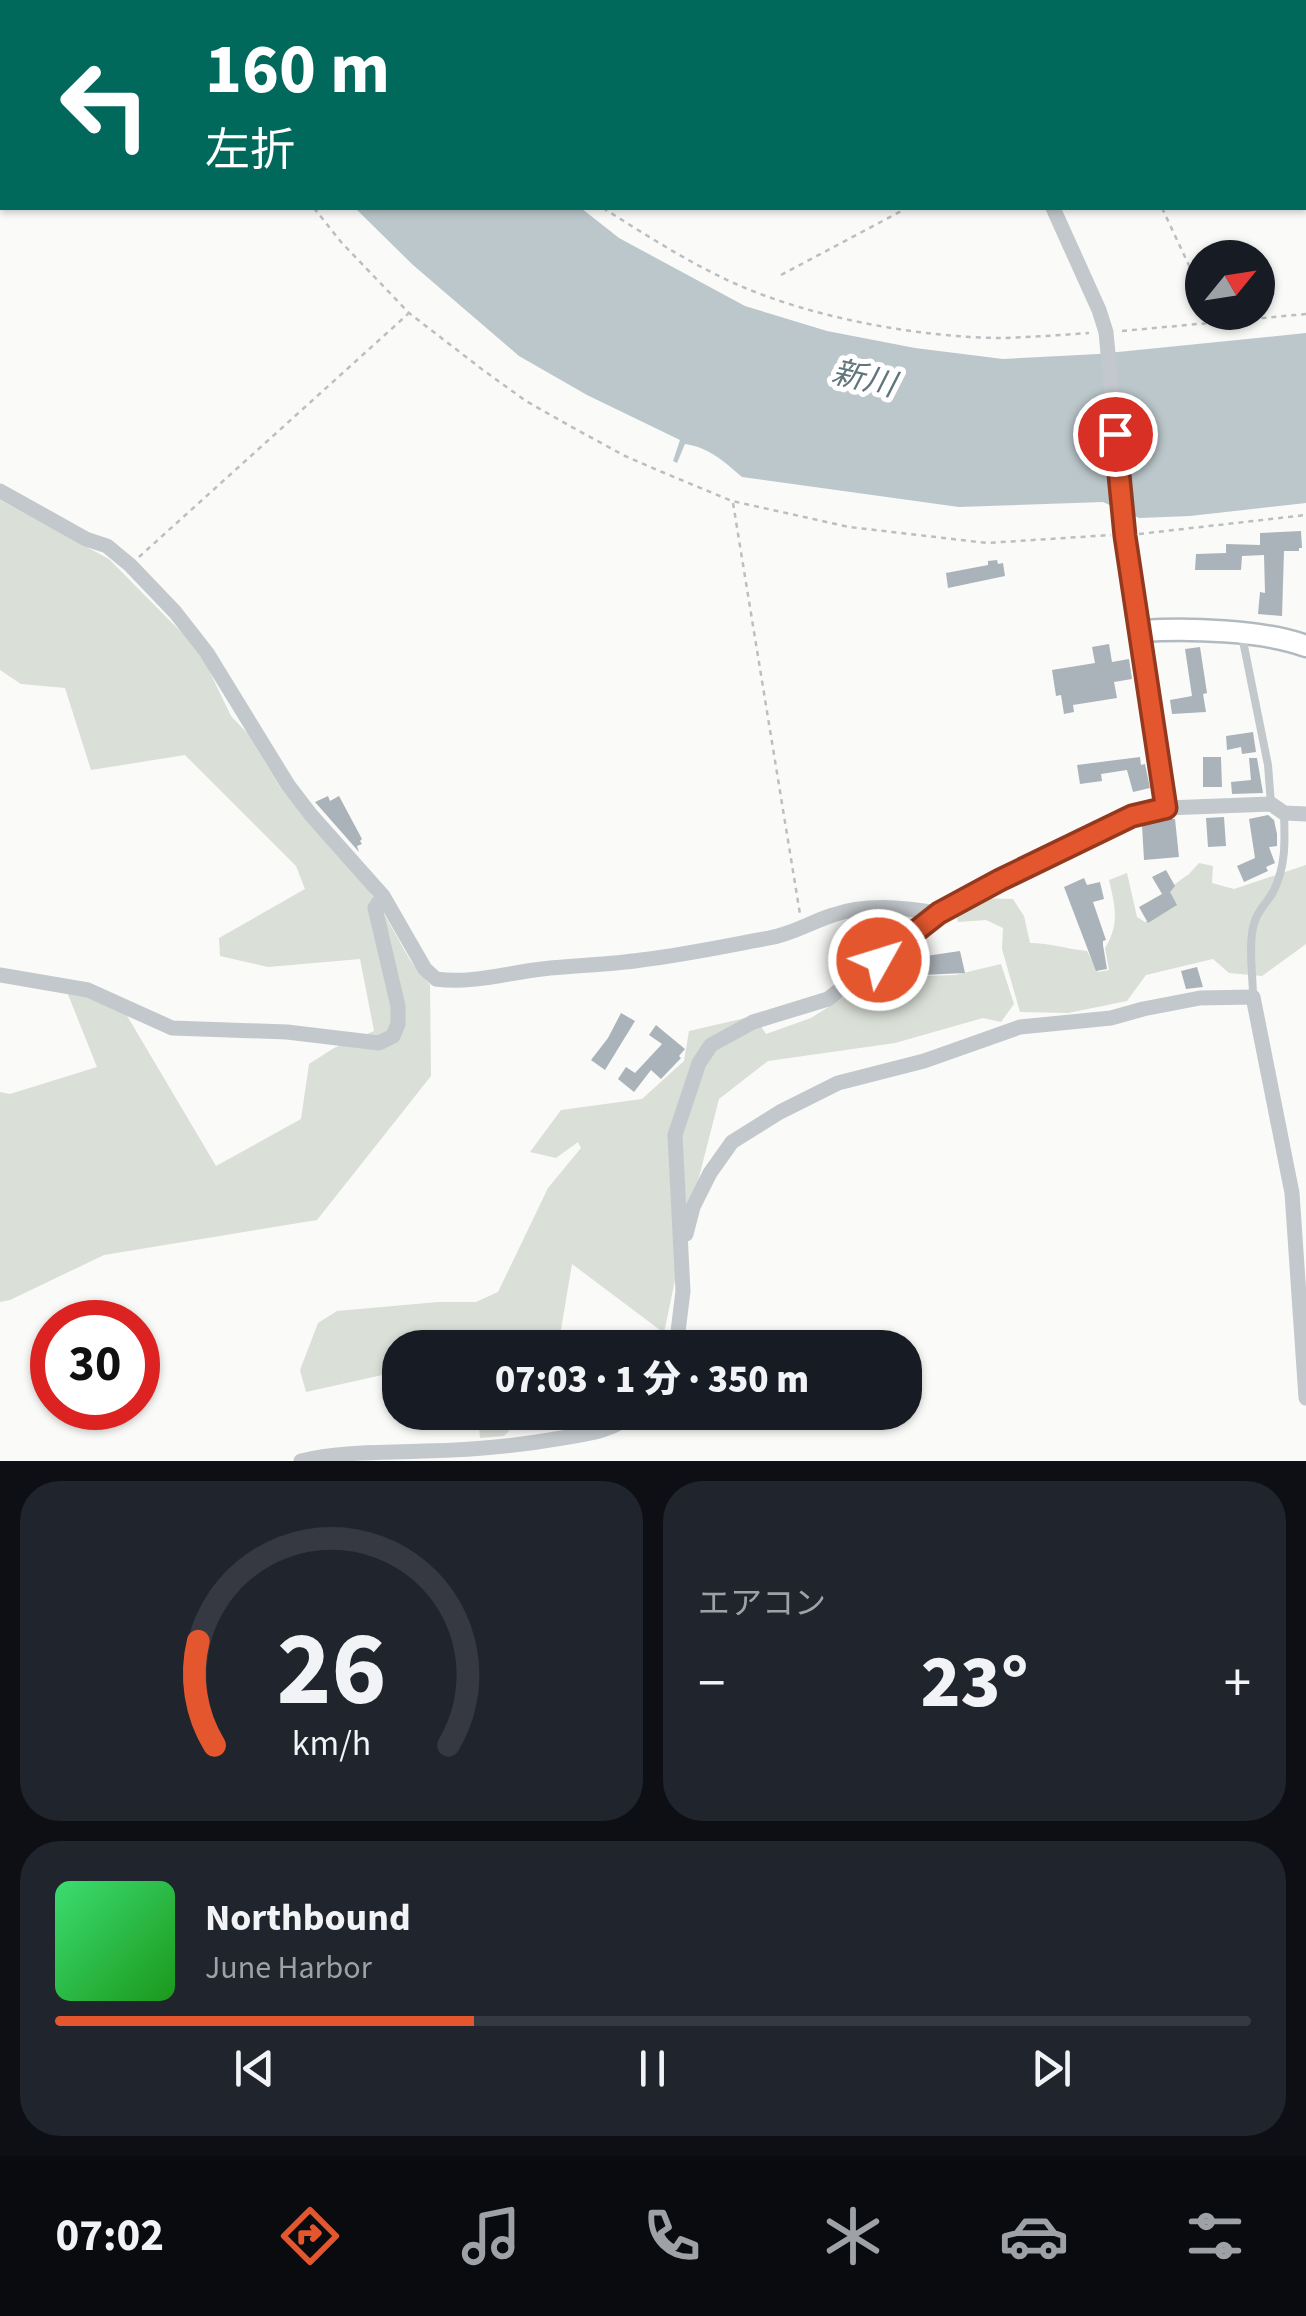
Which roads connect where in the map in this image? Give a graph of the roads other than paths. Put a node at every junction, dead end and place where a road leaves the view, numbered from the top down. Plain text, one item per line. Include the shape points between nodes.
1 (1054, 210) edge
2 (0, 492) edge
3 (1141, 631) junction
4 (1242, 634) junction
5 (1306, 646) edge
6 (1166, 808) junction
7 (1278, 808) junction
8 (1306, 814) edge
9 (382, 896) junction
10 (939, 913) junction
11 (0, 974) edge
12 (1253, 997) junction
13 (682, 1252) junction
14 (679, 1330) edge
15 (1306, 1398) edge
16 (601, 1430) edge
17 (301, 1461) edge

1 - 3 street via 1106,332
2 - 9 street via 107,546 175,612 208,652 288,785
3 - 4 street
3 - 6 street
4 - 5 street
4 - 7 lane
6 - 7 street
6 - 10 street via 1073,842
7 - 8 street
7 - 12 lane via 1286,850 1272,894 1255,919
9 - 10 street via 425,969 448,981 643,960 774,937 858,908
9 - 11 street via 375,908 398,1024 379,1043 172,1028 88,990
10 - 13 street via 828,998 753,1022 711,1046 675,1135
12 - 13 street via 1200,998 1111,1018 1020,1028 838,1083 732,1142 693,1207
12 - 15 street via 1292,1193
13 - 14 street
16 - 17 street via 534,1443

